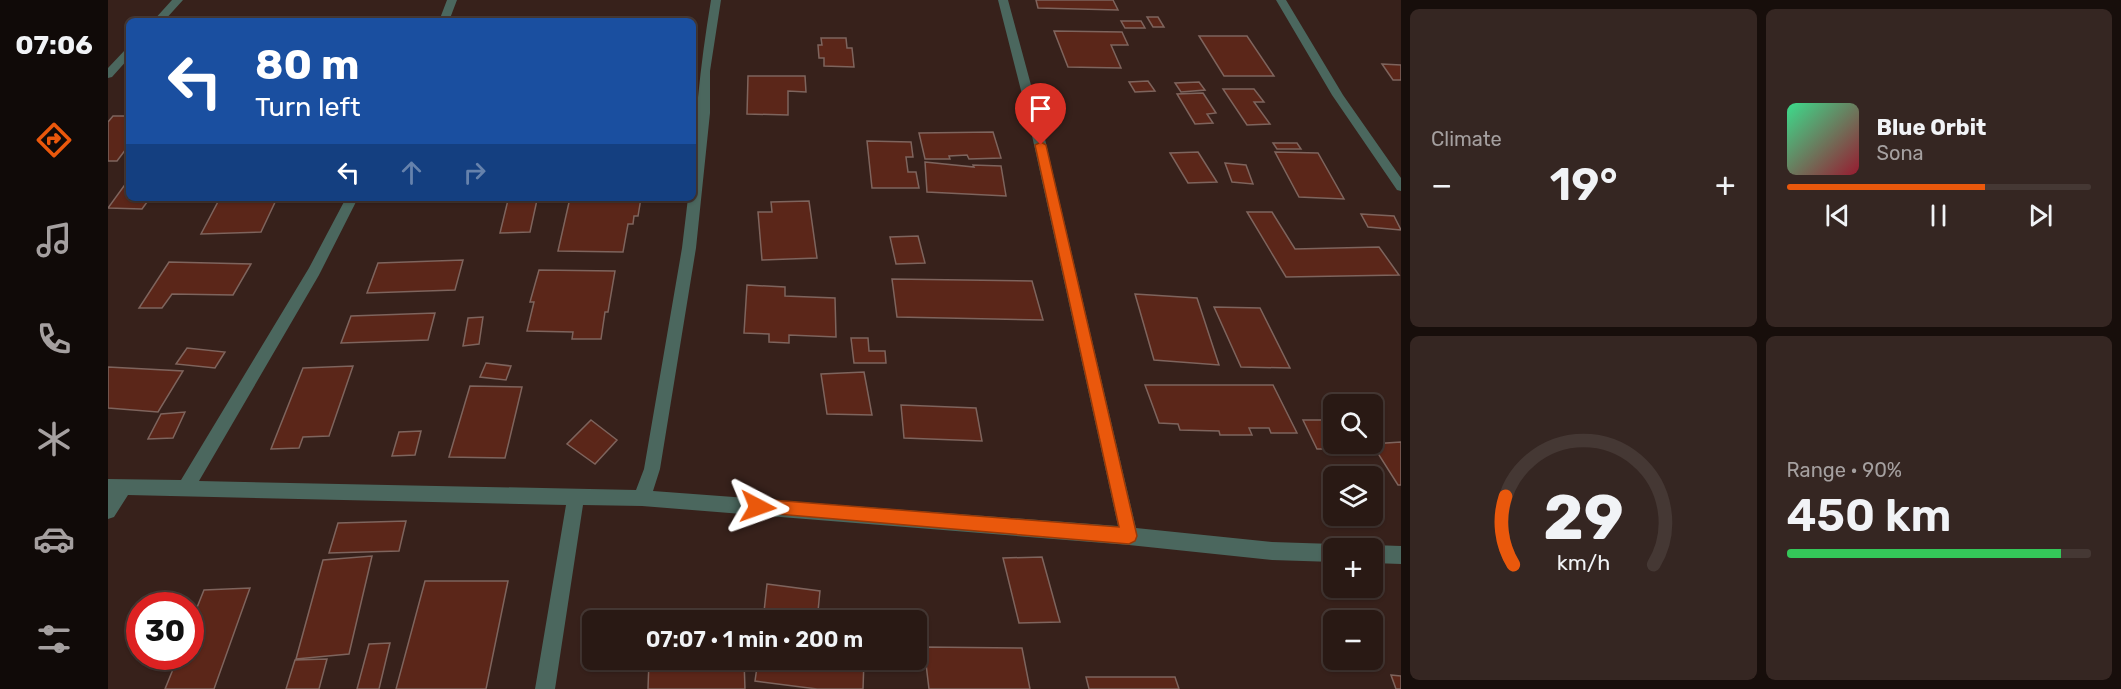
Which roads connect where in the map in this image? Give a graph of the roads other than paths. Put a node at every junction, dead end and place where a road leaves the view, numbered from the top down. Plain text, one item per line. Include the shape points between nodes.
1 (178, 0) edge
2 (452, 0) edge
3 (716, 0) edge
4 (1003, 0) edge
5 (1281, 0) edge
6 (161, 18) edge
7 (445, 18) edge
8 (126, 55) edge
9 (108, 75) edge
10 (696, 185) edge
11 (1401, 187) edge
12 (350, 201) edge
13 (694, 201) edge
14 (115, 487) edge
15 (186, 488) junction
16 (576, 497) junction
17 (642, 498) junction
18 (108, 511) edge
19 (1129, 536) junction
20 (1323, 553) edge
21 (1383, 554) edge
22 (1401, 555) edge
23 (545, 689) edge

1 - 6 street
2 - 7 street
3 - 10 street via 705,72
4 - 19 street via 1035,122
5 - 11 street via 1314,59
8 - 9 street
12 - 15 street via 315,271
13 - 17 street via 652,469
14 - 15 street
14 - 18 street
15 - 16 street
16 - 17 street
16 - 23 street
17 - 19 street
19 - 20 street
21 - 22 street

